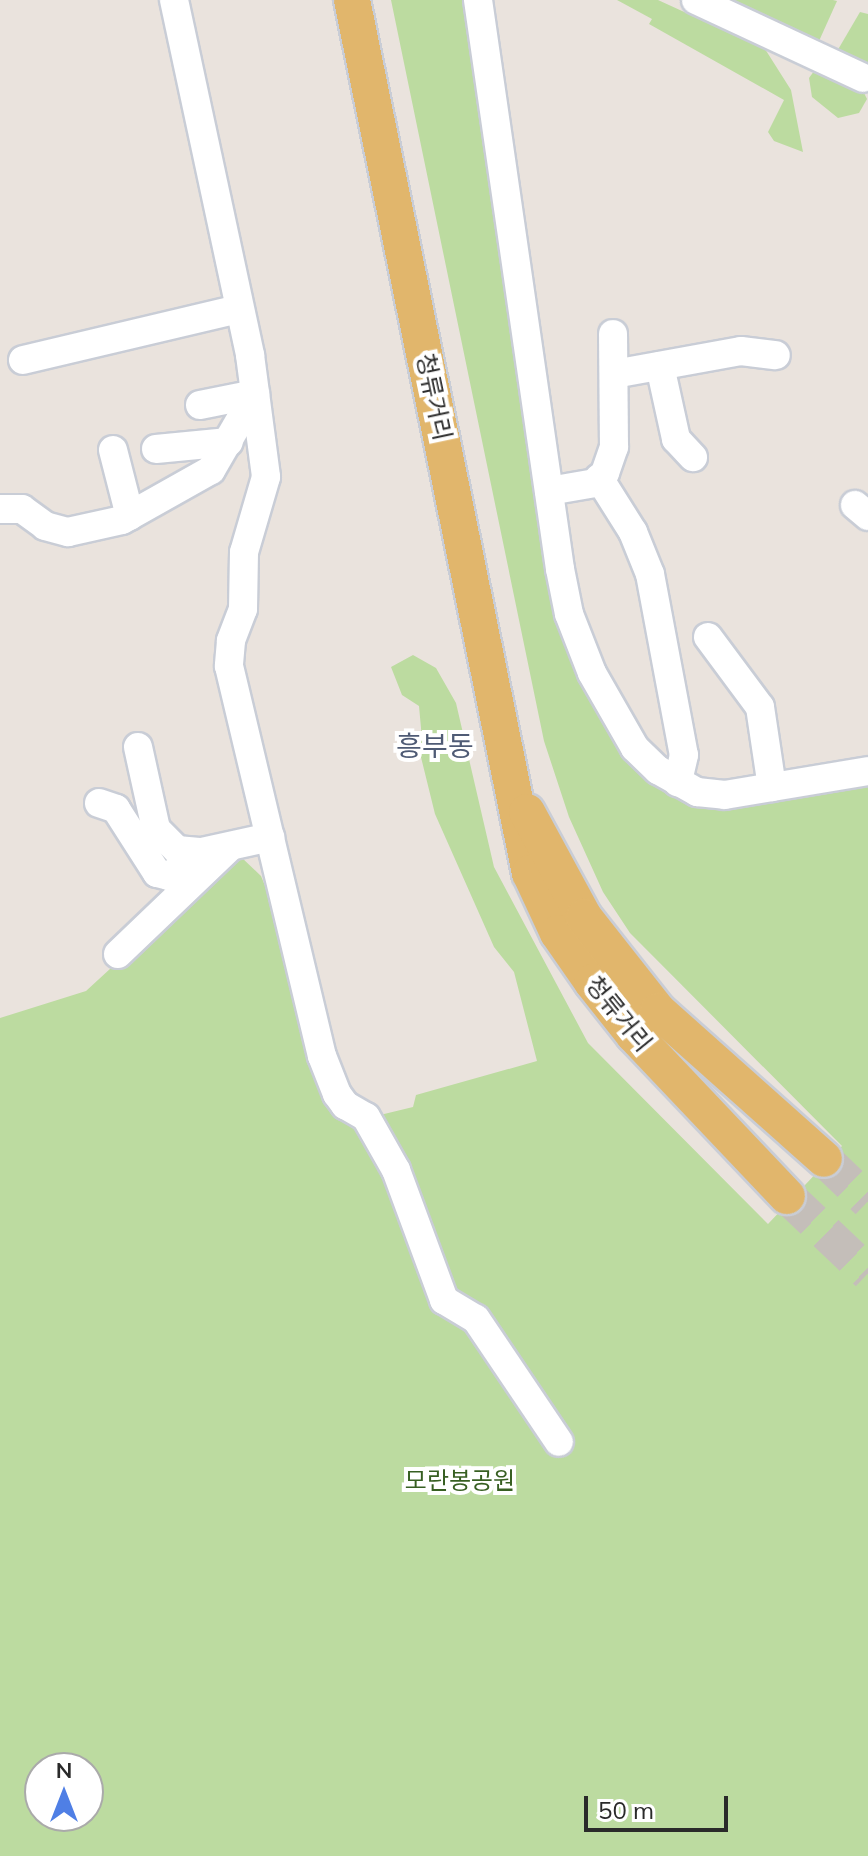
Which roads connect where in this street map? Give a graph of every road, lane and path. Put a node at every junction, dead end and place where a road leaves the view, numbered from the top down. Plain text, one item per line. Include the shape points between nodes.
1 (174, 0) edge
2 (352, 0) edge
3 (478, 0) edge
4 (696, 0) edge
5 (863, 78) dead end
6 (239, 309) junction
7 (613, 334) dead end
8 (776, 355) dead end
9 (23, 360) dead end
10 (660, 366) junction
11 (614, 374) junction
12 (255, 394) junction
13 (200, 405) dead end
14 (229, 442) junction
15 (156, 449) dead end
16 (113, 450) dead end
17 (693, 457) dead end
18 (599, 478) junction
19 (549, 491) junction
20 (0, 509) edge
21 (130, 516) junction
22 (708, 637) dead end
23 (138, 747) dead end
24 (868, 771) edge
25 (678, 782) junction
26 (772, 787) junction
27 (516, 793) junction
28 (99, 803) dead end
29 (270, 837) junction
30 (231, 846) junction
31 (202, 852) junction
32 (118, 954) dead end
33 (824, 1159) tunnel mouth
34 (787, 1196) tunnel mouth
35 (559, 1442) dead end

1 - 6 street
2 - 27 main road, 청류거리
3 - 19 street
4 - 5 street
6 - 9 street
6 - 12 street
7 - 11 street
8 - 10 street via 741,351
10 - 11 street
10 - 17 street via 676,439
11 - 18 street via 614,447
12 - 13 street
12 - 14 street
12 - 29 street via 266,477 244,552 243,609 231,641 229,666
14 - 15 street
14 - 21 street via 211,470
16 - 21 street
18 - 19 street
18 - 25 street via 633,532 650,574 684,755
19 - 25 street via 569,614 592,673 635,748
20 - 21 street via 22,509 45,526 68,532 96,529
22 - 26 street via 760,707
23 - 31 street via 156,829 177,850
24 - 26 street
25 - 26 street via 697,792 725,795
27 - 33 main road, 청류거리 via 584,917 624,971 658,1011
27 - 34 main road, 청류거리 via 530,873 558,933 634,1035
28 - 31 street via 116,809 157,873 169,876
29 - 30 street
29 - 35 street via 322,1056 337,1094 366,1117 396,1170 444,1300 476,1319
30 - 31 street
30 - 32 street

